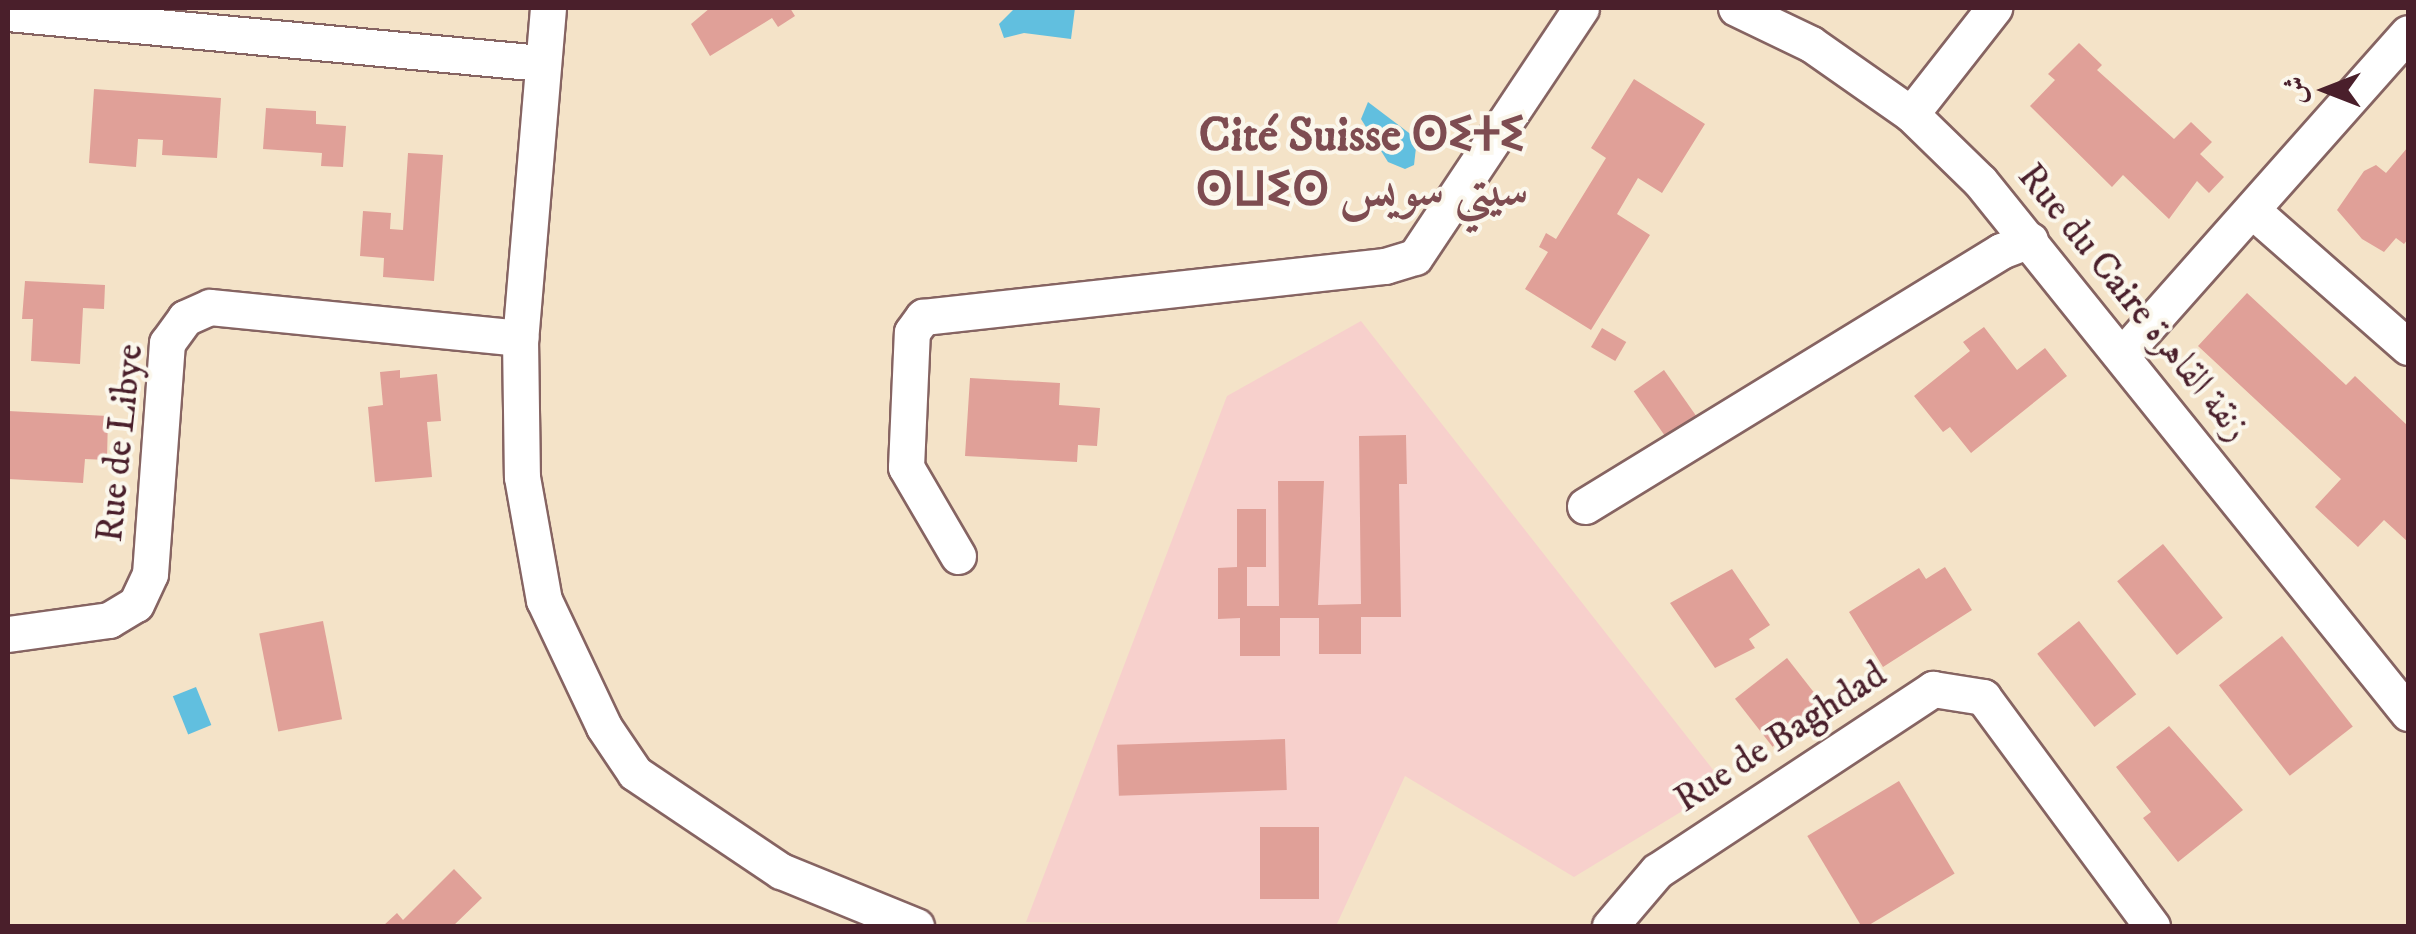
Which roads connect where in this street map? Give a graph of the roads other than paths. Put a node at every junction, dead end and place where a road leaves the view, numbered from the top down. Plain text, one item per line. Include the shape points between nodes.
1 (548, 8) edge
2 (1581, 8) edge
3 (1736, 8) edge
4 (1994, 8) edge
5 (8, 13) edge
6 (2408, 34) edge
7 (541, 63) junction
8 (1912, 114) junction
9 (2253, 211) junction
10 (2030, 240) junction
11 (520, 338) junction
12 (2408, 347) edge
13 (2123, 354) junction
14 (1586, 506) dead end
15 (958, 556) dead end
16 (8, 634) edge
17 (2408, 713) edge
18 (897, 923) edge
19 (1610, 926) edge
20 (2152, 926) edge

1 - 7 street
2 - 15 street via 1415,257 924,318 912,332 906,467
3 - 8 street, Rue du Caire زنقة القاهرة via 1811,44
4 - 8 street
5 - 7 street
6 - 9 street
7 - 11 street
8 - 10 street, Rue du Caire زنقة القاهرة
9 - 12 street
9 - 13 street
10 - 13 street, Rue du Caire زنقة القاهرة
10 - 14 street via 2001,250
11 - 16 street, Rue de Libye via 210,307 185,318 167,343 150,574 136,604 109,620
11 - 18 street via 522,477 544,600 604,727 635,774 710,829 781,872
13 - 17 street, Rue du Caire زنقة القاهرة
19 - 20 street, Rue de Baghdad via 1657,871 1933,689 1983,697

